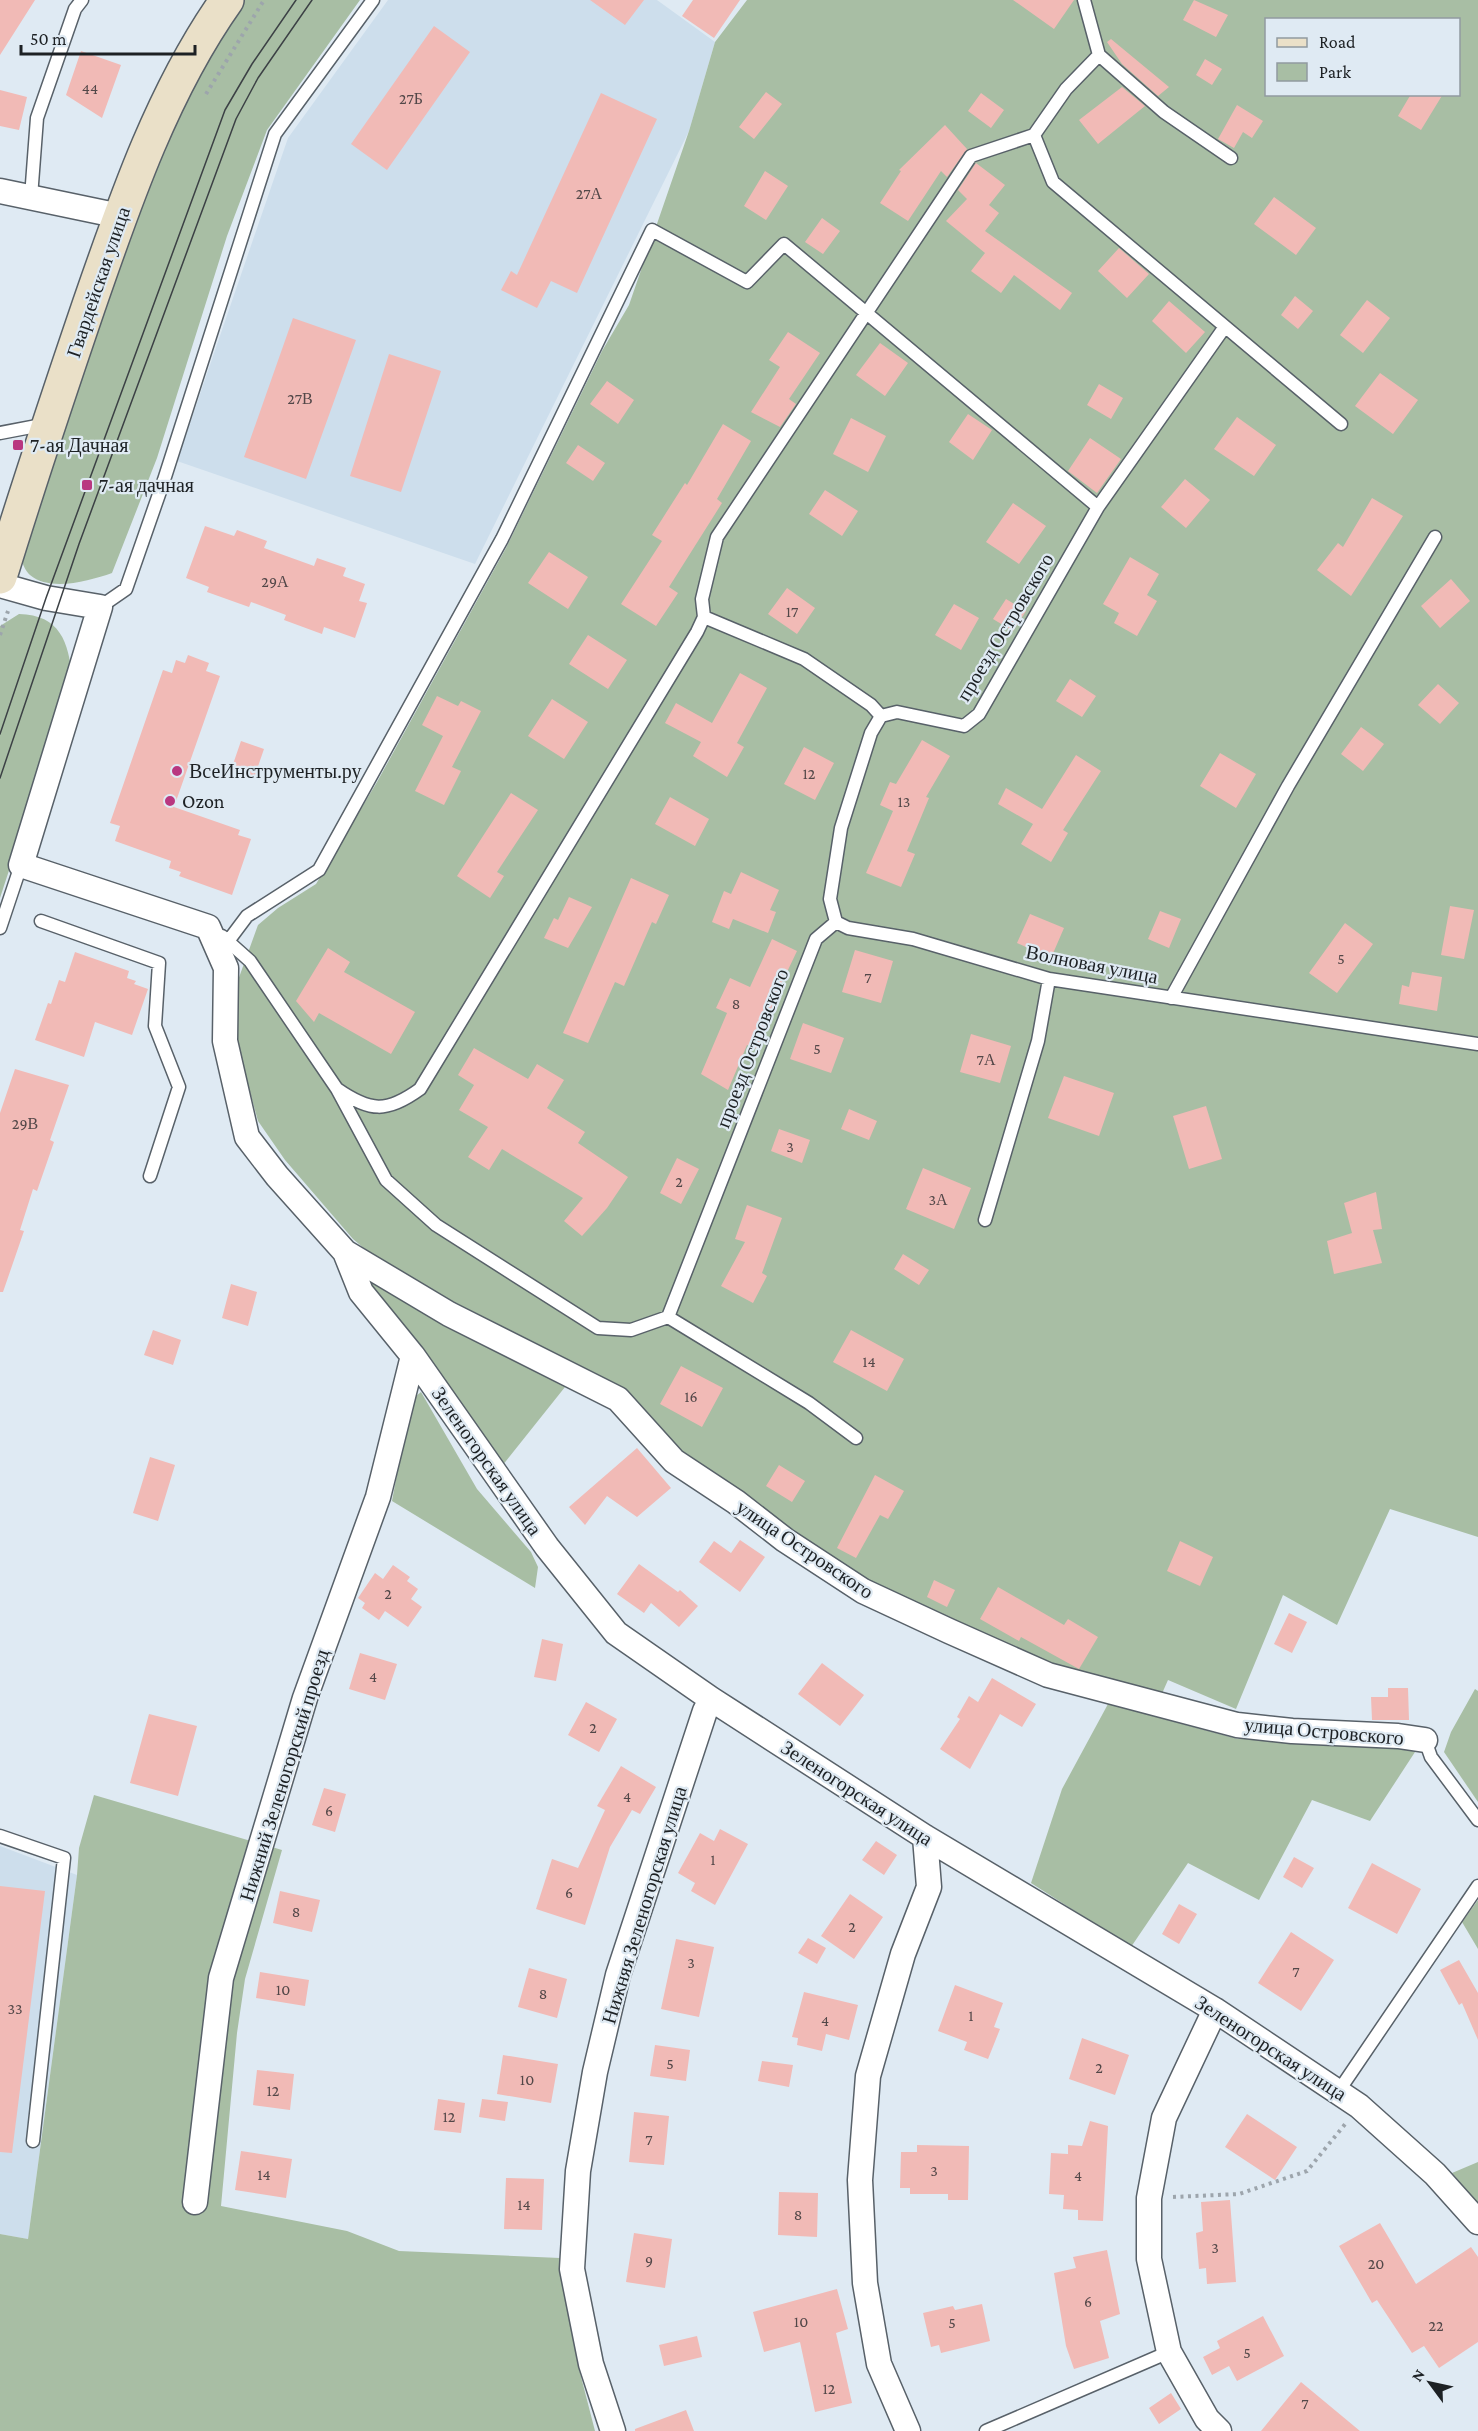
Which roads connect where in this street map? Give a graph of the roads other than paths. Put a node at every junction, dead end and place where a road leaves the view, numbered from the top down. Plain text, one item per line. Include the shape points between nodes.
1 (82, 0) edge
2 (227, 0) edge
3 (373, 0) edge
4 (1084, 0) edge
5 (1099, 55) junction
6 (1034, 135) junction
7 (1231, 158) dead end
8 (0, 191) edge
9 (31, 197) junction
10 (120, 216) junction
11 (866, 312) junction
12 (1224, 328) junction
13 (48, 423) junction
14 (1341, 424) dead end
15 (0, 433) edge
16 (1098, 507) junction
17 (1435, 537) dead end
18 (0, 577) edge
19 (0, 585) edge
20 (100, 608) junction
21 (704, 617) junction
22 (881, 716) junction
23 (21, 865) junction
24 (41, 921) dead end
25 (836, 922) junction
26 (208, 927) junction
27 (0, 928) edge
28 (229, 940) junction
29 (1049, 979) junction
30 (1171, 998) junction
31 (1478, 1044) edge
32 (337, 1089) junction
33 (150, 1176) dead end
34 (986, 1220) dead end
35 (345, 1252) junction
36 (668, 1317) junction
37 (413, 1356) junction
38 (856, 1438) dead end
39 (711, 1699) junction
40 (1425, 1740) joint
41 (1478, 1820) edge
42 (0, 1836) edge
43 (925, 1837) junction
44 (1478, 1886) edge
45 (1215, 2010) junction
46 (1338, 2092) junction
47 (33, 2141) dead end
48 (195, 2202) dead end
49 (1478, 2222) edge
50 (1169, 2352) junction
51 (613, 2431) edge
52 (908, 2431) edge
53 (986, 2431) edge
54 (1219, 2431) edge

1 - 9 lane via 75,9 37,118
2 - 10 street, Гвардейская улица via 176,87
3 - 20 lane via 275,134 126,589
4 - 5 lane
5 - 6 lane via 1066,89
5 - 7 lane via 1164,112
6 - 11 lane via 971,156
6 - 12 lane via 1053,182
8 - 9 street
9 - 10 street
10 - 13 street, Гвардейская улица
11 - 16 lane
11 - 21 lane via 717,537 702,599
11 - 28 lane via 784,244 747,282 652,230 501,539 319,870 247,916
12 - 14 lane
12 - 16 lane, проезд Островского
13 - 15 lane
13 - 18 street, Гвардейская улица
16 - 22 lane, проезд Островского via 979,714 964,726 897,712
17 - 30 lane via 1288,786
19 - 20 street
20 - 23 street
21 - 22 lane via 804,659
21 - 32 lane via 420,1089 402,1102 381,1107 360,1105
22 - 25 lane via 871,733 841,828 830,899
23 - 26 street
23 - 27 lane
24 - 33 lane via 159,963 155,1026 179,1088
25 - 29 lane, Волновая улица via 848,928 913,939
25 - 36 lane, проезд Островского via 816,939
26 - 28 lane
26 - 35 street via 226,968 225,1041 246,1137
28 - 32 lane via 250,961
29 - 30 lane, Волновая улица
29 - 34 lane via 1038,1041
30 - 31 lane, Волновая улица
32 - 36 lane via 386,1180 436,1225 598,1328 631,1330
35 - 37 street, Зеленогорская улица via 361,1292
35 - 40 street, улица Островского via 449,1314 618,1399 674,1461 863,1592 938,1626 1048,1675 1237,1725
36 - 38 lane via 809,1403
37 - 39 street, Зеленогорская улица via 548,1547 616,1632
37 - 48 street, Нижний Зеленогорский проезд via 378,1497 305,1698 221,1978
39 - 43 street, Зеленогорская улица
39 - 51 street, Нижняя Зеленогорская улица via 618,1975 595,2072 578,2171 572,2269 591,2364
40 - 41 lane via 1431,1757
42 - 47 lane via 63,1858
43 - 45 street, Зеленогорская улица
43 - 52 street via 929,1887 903,1954 868,2076 860,2180 865,2283 879,2364
44 - 46 lane
45 - 46 street, Зеленогорская улица
45 - 50 street via 1164,2118 1149,2198 1149,2259
46 - 49 street, Зеленогорская улица via 1435,2174
50 - 53 lane
50 - 54 street via 1207,2419

